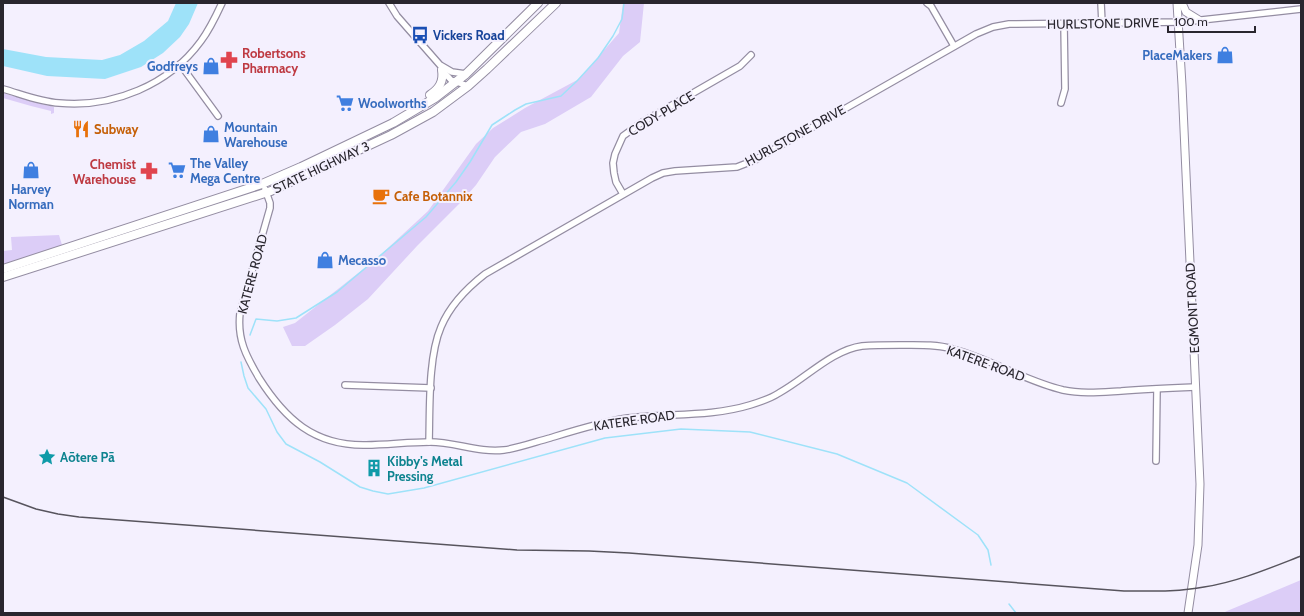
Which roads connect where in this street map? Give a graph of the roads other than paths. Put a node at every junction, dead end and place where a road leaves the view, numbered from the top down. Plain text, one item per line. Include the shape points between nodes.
1 (222, 3) edge
2 (388, 3) edge
3 (538, 3) edge
4 (556, 3) edge
5 (927, 3) edge
6 (1101, 3) edge
7 (1177, 3) edge
8 (1182, 3) edge
9 (1301, 9) edge
10 (1200, 20) junction
11 (1178, 22) junction
12 (1102, 23) junction
13 (1064, 24) junction
14 (954, 46) junction
15 (751, 55) dead end
16 (180, 64) junction
17 (441, 67) junction
18 (466, 74) junction
19 (456, 82) junction
20 (468, 86) junction
21 (3, 89) edge
22 (1061, 103) dead end
23 (218, 116) dead end
24 (400, 119) junction
25 (262, 184) junction
26 (266, 192) junction
27 (623, 194) junction
28 (143, 222) junction
29 (146, 231) junction
30 (3, 269) edge
31 (3, 277) edge
32 (345, 385) dead end
33 (1196, 387) junction
34 (431, 388) junction
35 (1157, 389) junction
36 (429, 442) junction
37 (1156, 461) dead end
38 (1188, 613) edge

1 - 16 street via 201,41
2 - 17 street
3 - 18 highway, STATE HIGHWAY 3
4 - 20 highway, STATE HIGHWAY 3
5 - 14 street
6 - 12 street
7 - 11 main road, EGMONT ROAD
8 - 10 main road via 1186,12
9 - 10 street, HURLSTONE DRIVE
10 - 11 street, HURLSTONE DRIVE
11 - 12 street, HURLSTONE DRIVE
11 - 33 main road, EGMONT ROAD
12 - 13 street, HURLSTONE DRIVE
13 - 14 street, HURLSTONE DRIVE via 993,26
13 - 22 street via 1065,89
14 - 27 street, HURLSTONE DRIVE via 755,160 737,167 663,173
15 - 27 street, CODY PLACE via 740,66 623,136 614,154 613,163 615,177
16 - 21 street via 144,88 100,102 58,103
16 - 23 street
17 - 18 street
17 - 19 street via 451,80
17 - 24 highway via 442,80 438,89
18 - 19 highway, STATE HIGHWAY 3
19 - 20 street
19 - 24 highway, STATE HIGHWAY 3
20 - 26 highway, STATE HIGHWAY 3 via 433,112 397,132
24 - 25 highway, STATE HIGHWAY 3
25 - 26 street, KATERE ROAD
25 - 28 highway, STATE HIGHWAY 3
26 - 29 highway, STATE HIGHWAY 3
26 - 36 street, KATERE ROAD via 270,208 243,302 239,326 243,347 266,388 290,418 320,437 347,444 364,445
27 - 34 street, HURLSTONE DRIVE via 500,265 471,285 449,311 441,327 433,359
28 - 29 highway
28 - 30 highway, STATE HIGHWAY 3
29 - 31 highway, STATE HIGHWAY 3
32 - 34 street
33 - 35 street, KATERE ROAD
33 - 38 main road, EGMONT ROAD via 1199,524 1196,569
34 - 36 street, HURLSTONE DRIVE
35 - 36 street, KATERE ROAD via 1083,393 1065,391 951,348 925,345 863,346 840,354 779,393 737,408 626,419 581,428 499,451
35 - 37 street

